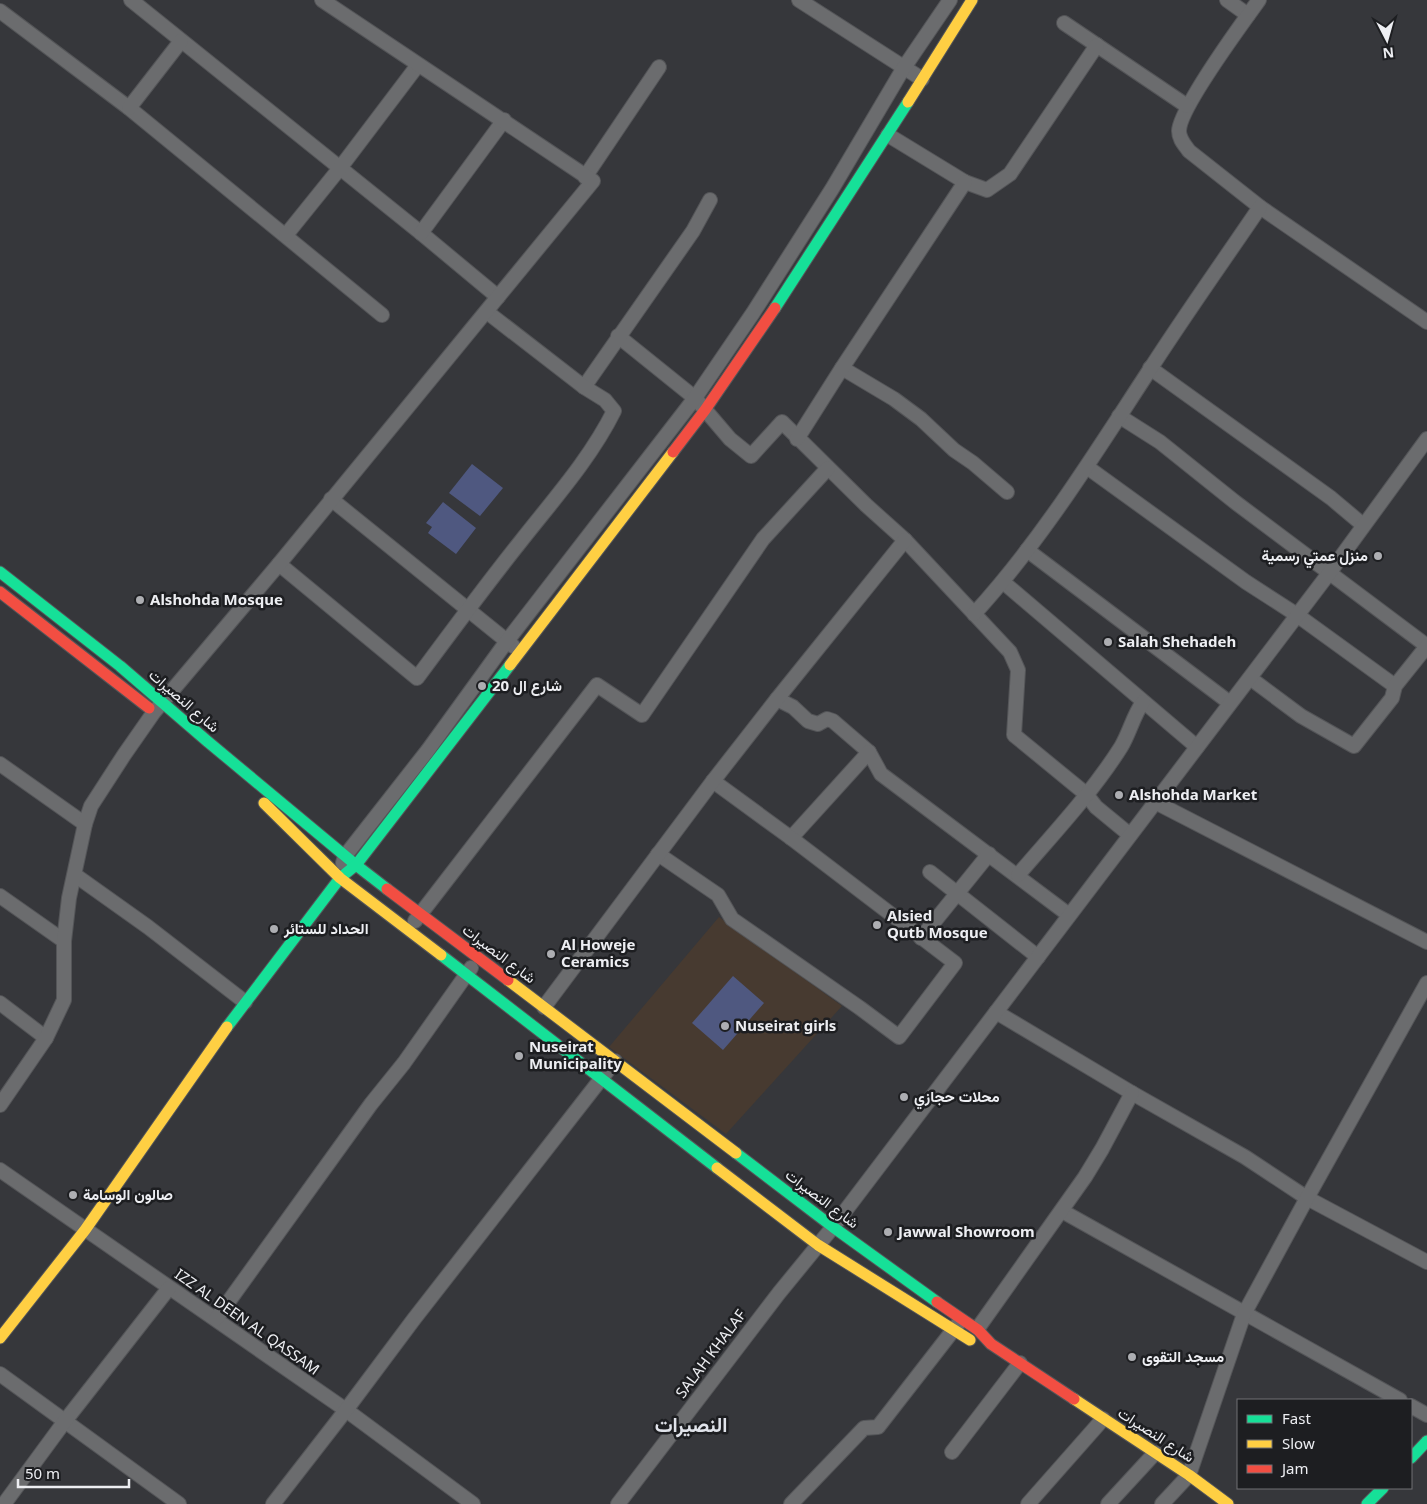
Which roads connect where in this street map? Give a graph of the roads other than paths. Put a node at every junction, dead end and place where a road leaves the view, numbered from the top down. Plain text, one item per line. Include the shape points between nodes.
1 (131, 0) edge
2 (322, 0) edge
3 (799, 0) edge
4 (950, 0) edge
5 (972, 0) edge
6 (1227, 0) edge
7 (1259, 0) edge
8 (0, 11) edge
9 (1248, 15) junction
10 (1064, 23) dead end
11 (181, 41) junction
12 (1097, 45) junction
13 (418, 65) junction
14 (659, 67) dead end
15 (903, 69) junction
16 (922, 79) junction
17 (1188, 106) junction
18 (129, 108) junction
19 (504, 120) junction
20 (888, 135) junction
21 (340, 168) junction
22 (585, 176) junction
23 (964, 182) junction
24 (710, 200) dead end
25 (1260, 207) junction
26 (421, 233) junction
27 (286, 236) junction
28 (498, 297) junction
29 (487, 312) junction
30 (382, 315) dead end
31 (1427, 322) edge
32 (618, 336) junction
33 (842, 368) junction
34 (1150, 368) junction
35 (584, 387) junction
36 (695, 398) junction
37 (705, 410) junction
38 (1119, 416) junction
39 (797, 439) junction
40 (1427, 439) edge
41 (1087, 467) junction
42 (828, 468) junction
43 (1007, 492) dead end
44 (331, 499) junction
45 (1363, 525) junction
46 (905, 540) junction
47 (1027, 550) junction
48 (279, 564) junction
49 (0, 572) edge
50 (1330, 572) junction
51 (1003, 582) junction
52 (0, 592) edge
53 (468, 610) junction
54 (974, 614) junction
55 (1297, 615) junction
56 (506, 641) junction
57 (1427, 646) edge
58 (520, 651) junction
59 (1250, 678) junction
60 (1395, 686) junction
61 (777, 699) junction
62 (1143, 702) junction
63 (1230, 703) junction
64 (159, 711) junction
65 (193, 744) dead end
66 (1197, 747) junction
67 (869, 752) junction
68 (0, 764) edge
69 (713, 781) junction
70 (1086, 794) junction
71 (1155, 802) junction
72 (85, 824) junction
73 (1130, 835) junction
74 (791, 838) junction
75 (658, 854) junction
76 (989, 854) junction
77 (345, 856) junction
78 (356, 865) junction
79 (930, 872) dead end
80 (75, 875) junction
81 (1018, 876) junction
82 (340, 878) junction
83 (956, 893) junction
84 (0, 896) edge
85 (421, 914) junction
86 (1069, 915) junction
87 (407, 928) junction
88 (921, 938) junction
89 (64, 941) junction
90 (1427, 942) edge
91 (1038, 957) junction
92 (479, 958) junction
93 (466, 974) junction
94 (1427, 983) edge
95 (245, 1002) junction
96 (0, 1003) edge
97 (544, 1007) junction
98 (996, 1012) junction
99 (46, 1038) junction
100 (615, 1061) junction
101 (601, 1078) junction
102 (1132, 1093) junction
103 (0, 1105) edge
104 (0, 1170) edge
105 (1307, 1198) junction
106 (1062, 1211) junction
107 (834, 1227) junction
108 (85, 1230) junction
109 (818, 1245) junction
110 (1427, 1262) edge
111 (170, 1288) junction
112 (1244, 1314) junction
113 (216, 1319) junction
114 (957, 1325) junction
115 (978, 1328) junction
116 (0, 1338) edge
117 (991, 1344) junction
118 (1020, 1363) junction
119 (0, 1374) edge
120 (1398, 1399) edge
121 (1412, 1407) edge
122 (346, 1410) junction
123 (1427, 1415) edge
124 (1103, 1419) junction
125 (66, 1421) junction
126 (1427, 1441) edge
127 (952, 1452) dead end
128 (1155, 1453) junction
129 (1412, 1457) edge
130 (1189, 1475) junction
131 (1382, 1489) edge
132 (4, 1504) edge
133 (179, 1504) edge
134 (273, 1504) edge
135 (473, 1504) edge
136 (618, 1504) edge
137 (791, 1504) edge
138 (1028, 1504) edge
139 (1108, 1504) edge
140 (1162, 1504) edge
141 (1228, 1504) edge
142 (1367, 1504) edge

1 - 11 street
2 - 13 street
3 - 15 street
4 - 15 street
5 - 16 main road
6 - 9 street
7 - 9 street
8 - 18 street
9 - 17 street
10 - 12 street
11 - 18 street
11 - 21 street
12 - 17 street
12 - 23 street via 1010,174 987,190
13 - 19 street
13 - 21 street
14 - 22 street
15 - 16 street
15 - 36 street via 753,313
16 - 20 main road
17 - 25 street via 1179,130 1181,141 1189,151
18 - 27 street
19 - 22 street
19 - 26 street
20 - 23 street
20 - 37 main road
21 - 26 street
21 - 27 street
22 - 28 street via 593,181
23 - 33 street
24 - 32 street via 693,231
25 - 31 street
25 - 34 street
26 - 28 street
27 - 30 street
28 - 29 street
29 - 35 street
29 - 44 street
32 - 35 street
32 - 36 street
33 - 39 street
33 - 43 street via 921,419
34 - 38 street
34 - 45 street via 1331,498
35 - 53 street via 606,400 614,411 605,429 573,476
36 - 37 street
36 - 56 street
37 - 39 street via 730,439 751,456 782,422
37 - 58 main road
38 - 41 street
38 - 50 street via 1160,442
39 - 42 street
40 - 45 street, SALAH KHALAF
41 - 47 street
41 - 55 street
42 - 46 street
42 - 85 street via 763,539 642,715 597,685
44 - 48 street
44 - 53 street
45 - 50 street, SALAH KHALAF
46 - 54 street
46 - 61 street
47 - 51 street
47 - 63 street
48 - 53 street via 417,678
48 - 64 street
49 - 64 main road, شارع النصيرات via 120,666
50 - 55 street, SALAH KHALAF
50 - 57 street
51 - 54 street
51 - 62 street
52 - 64 main road, شارع النصيرات
53 - 56 street
54 - 70 street via 1010,652 1018,670 1014,735
55 - 59 street, SALAH KHALAF
55 - 60 street
56 - 58 street
56 - 77 street via 428,750
57 - 60 street
58 - 78 main road
59 - 60 street via 1301,716 1354,746 1392,698
59 - 63 street, SALAH KHALAF
61 - 67 street via 793,707 808,721 818,724 827,719 833,721
61 - 69 street
62 - 66 street
62 - 70 street via 1121,746
63 - 66 street, SALAH KHALAF
64 - 72 street via 124,755 91,806
64 - 77 main road, شارع النصيرات
65 - 82 main road, شارع النصيرات via 270,808
66 - 71 street, SALAH KHALAF
67 - 74 street
67 - 76 street via 881,774
68 - 72 street
69 - 74 street
69 - 75 street
70 - 73 street via 1096,807
70 - 81 street
71 - 73 street, SALAH KHALAF
71 - 90 street
72 - 80 street
73 - 86 street, SALAH KHALAF
74 - 88 street
75 - 88 street via 718,895 732,919 899,1037 955,962
75 - 97 street
76 - 81 street
76 - 83 street
77 - 78 main road, شارع النصيرات
77 - 82 street
78 - 82 main road
78 - 85 main road, شارع النصيرات
79 - 83 street
80 - 89 street
80 - 95 street
81 - 86 street
82 - 87 main road, شارع النصيرات
82 - 95 main road
83 - 88 street
83 - 91 street
84 - 89 street
85 - 87 street
85 - 92 main road, شارع النصيرات
86 - 91 street, SALAH KHALAF
87 - 93 main road, شارع النصيرات
89 - 99 street via 64,1000
91 - 98 street, SALAH KHALAF
92 - 93 street
92 - 97 main road, شارع النصيرات
93 - 101 main road, شارع النصيرات
93 - 113 street
94 - 105 street
95 - 108 main road
96 - 99 street
97 - 100 main road, شارع النصيرات
98 - 102 street
98 - 107 street, SALAH KHALAF
99 - 103 street
100 - 101 street
100 - 107 main road, شارع النصيرات
101 - 109 main road, شارع النصيرات
101 - 122 street
102 - 105 street via 1245,1156
102 - 106 street via 1102,1149
104 - 108 street, IZZ AL DEEN AL QASSAM
105 - 110 street
105 - 112 street
106 - 112 street
106 - 115 street
107 - 109 street, SALAH KHALAF
107 - 114 main road, شارع النصيرات
108 - 111 street, IZZ AL DEEN AL QASSAM
108 - 116 main road
109 - 114 main road, شارع النصيرات
109 - 136 street, SALAH KHALAF
111 - 113 street, IZZ AL DEEN AL QASSAM
111 - 125 street
112 - 120 street
112 - 130 street
113 - 122 street, IZZ AL DEEN AL QASSAM
114 - 115 main road, شارع النصيرات
114 - 117 main road, شارع النصيرات via 977,1344
114 - 137 street via 878,1427 864,1428
115 - 117 main road, شارع النصيرات
117 - 118 main road, شارع النصيرات
118 - 124 main road, شارع النصيرات
118 - 127 street
119 - 125 street
121 - 123 street
122 - 134 street
122 - 135 street, IZZ AL DEEN AL QASSAM
124 - 128 main road, شارع النصيرات
124 - 138 street
125 - 132 street
125 - 133 street
126 - 129 main road
128 - 130 main road, شارع النصيرات
128 - 139 street
130 - 140 street
130 - 141 main road, شارع النصيرات
131 - 142 main road

